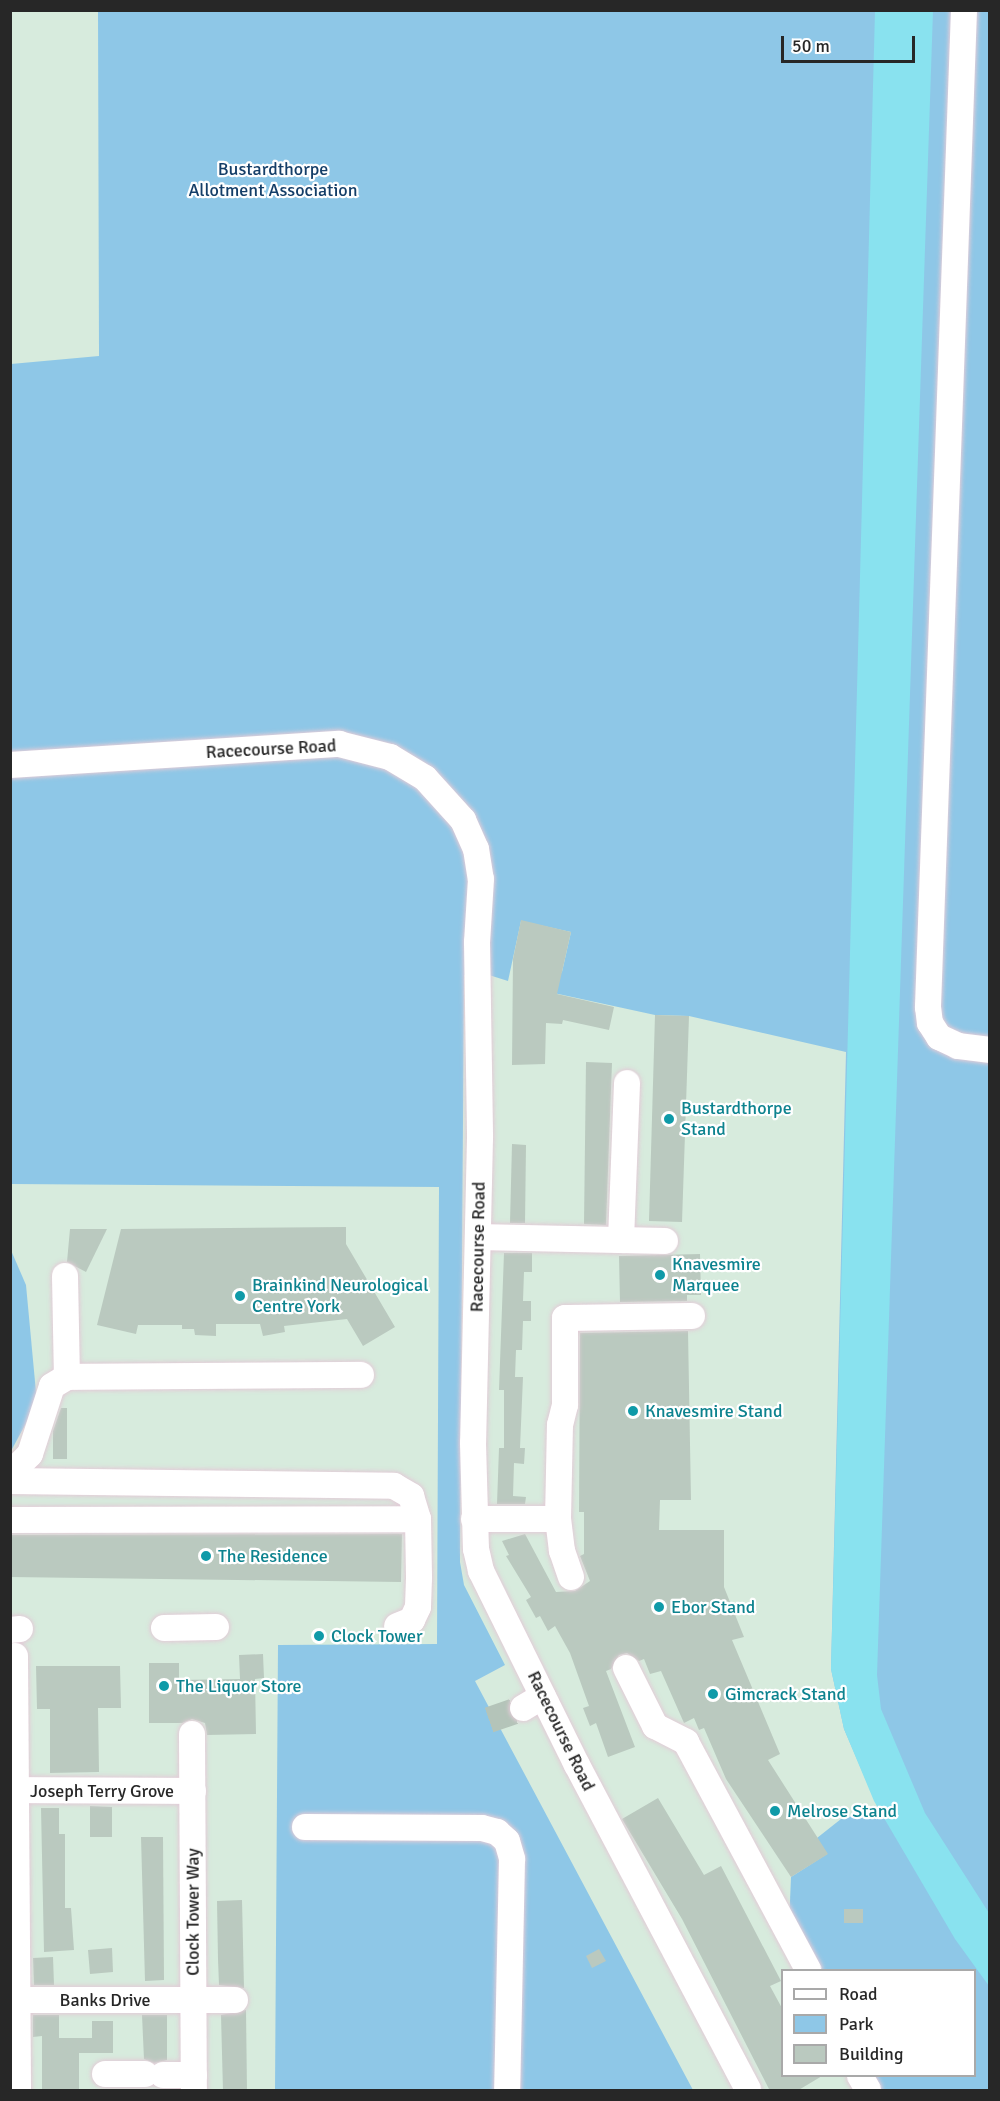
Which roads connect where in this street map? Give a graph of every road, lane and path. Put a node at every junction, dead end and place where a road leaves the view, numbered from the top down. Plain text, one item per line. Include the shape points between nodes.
1 (964, 10) edge
2 (10, 765) edge
3 (990, 1050) edge
4 (627, 1083) dead end
5 (478, 1237) junction
6 (621, 1240) junction
7 (665, 1241) dead end
8 (65, 1276) dead end
9 (692, 1316) dead end
10 (361, 1375) dead end
11 (67, 1377) junction
12 (10, 1474) edge
13 (10, 1481) edge
14 (418, 1519) junction
15 (474, 1519) junction
16 (558, 1519) junction
17 (10, 1520) edge
18 (571, 1577) dead end
19 (397, 1626) dead end
20 (216, 1627) dead end
21 (164, 1628) dead end
22 (15, 1656) dead end
23 (626, 1668) dead end
24 (192, 1734) dead end
25 (13, 1790) edge
26 (192, 1791) junction
27 (305, 1827) dead end
28 (807, 1969) edge
29 (14, 2000) edge
30 (194, 2000) junction
31 (235, 2000) dead end
32 (105, 2074) dead end
33 (861, 2077) edge
34 (194, 2083) edge
35 (18, 2091) edge
36 (507, 2091) edge
37 (748, 2091) edge
38 (868, 2091) edge

1 - 3 street via 928,1007 930,1023 939,1037 958,1046
2 - 5 street, Racecourse Road via 339,744 390,757 425,778 463,820 476,849 480,879
4 - 6 street
5 - 6 street
5 - 15 street, Racecourse Road
6 - 7 street
8 - 11 street
9 - 16 street via 565,1318 566,1405 560,1425
10 - 11 street
11 - 12 street via 52,1386 30,1454
13 - 14 street via 394,1486 411,1496
14 - 17 street
14 - 19 street via 418,1607 412,1620
15 - 16 street
15 - 37 street, Racecourse Road via 481,1571 533,1702
16 - 18 street via 562,1551
20 - 21 street
22 - 25 street
23 - 28 street via 655,1726 686,1742
24 - 26 street, Clock Tower Way
25 - 26 street, Joseph Terry Grove
25 - 29 street
26 - 30 street, Clock Tower Way
27 - 36 street via 482,1828 497,1832 507,1841 513,1859
29 - 30 street, Banks Drive
29 - 35 street
30 - 31 street, Banks Drive
30 - 34 street, Clock Tower Way
32 - 34 street via 154,2075
33 - 38 street

